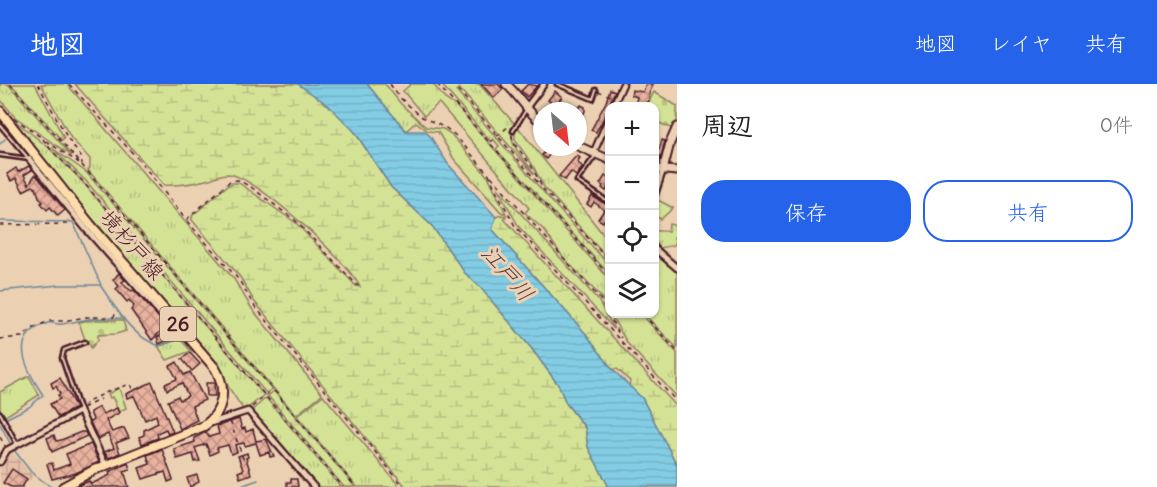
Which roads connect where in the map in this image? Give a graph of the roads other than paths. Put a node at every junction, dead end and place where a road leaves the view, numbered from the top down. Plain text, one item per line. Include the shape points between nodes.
1 (506, 84) edge
2 (519, 84) edge
3 (544, 84) edge
4 (557, 84) edge
5 (623, 84) edge
6 (596, 90) road end
7 (515, 92) junction
8 (615, 102) edge
9 (525, 108) junction
10 (0, 111) edge
11 (533, 115) edge
12 (0, 125) edge
13 (605, 126) edge
14 (677, 127) edge
15 (513, 130) road end
16 (587, 151) edge
17 (0, 155) edge
18 (594, 155) junction
19 (29, 159) junction
20 (605, 159) edge
21 (659, 170) edge
22 (663, 170) junction
23 (677, 171) edge
24 (659, 182) edge
25 (605, 200) edge
26 (659, 252) edge
27 (677, 268) edge
28 (180, 327) junction
29 (85, 342) dead end
30 (81, 409) junction
31 (0, 413) edge
32 (208, 423) junction
33 (16, 444) junction
34 (0, 462) edge
35 (106, 466) junction
36 (63, 487) edge
37 (314, 487) edge

1 - 7 main road
2 - 7 street
3 - 9 street
4 - 6 lane via 592,99
5 - 8 street
7 - 9 main road
9 - 11 main road
9 - 15 lane
10 - 28 main road, 境杉戸線 / 26 via 76,207
12 - 19 lane
13 - 18 street
14 - 22 main road
16 - 18 main road
17 - 19 lane
18 - 20 main road
18 - 25 lane via 577,181
19 - 28 street via 168,322
21 - 22 main road
22 - 23 main road
22 - 24 street
26 - 27 street
28 - 32 main road, 境杉戸線 / 26 via 215,368 221,381 223,396
29 - 30 lane via 63,350 62,358
30 - 33 street
30 - 35 street
31 - 33 lane
32 - 35 main road
32 - 37 street via 248,411
33 - 34 street
35 - 36 main road

